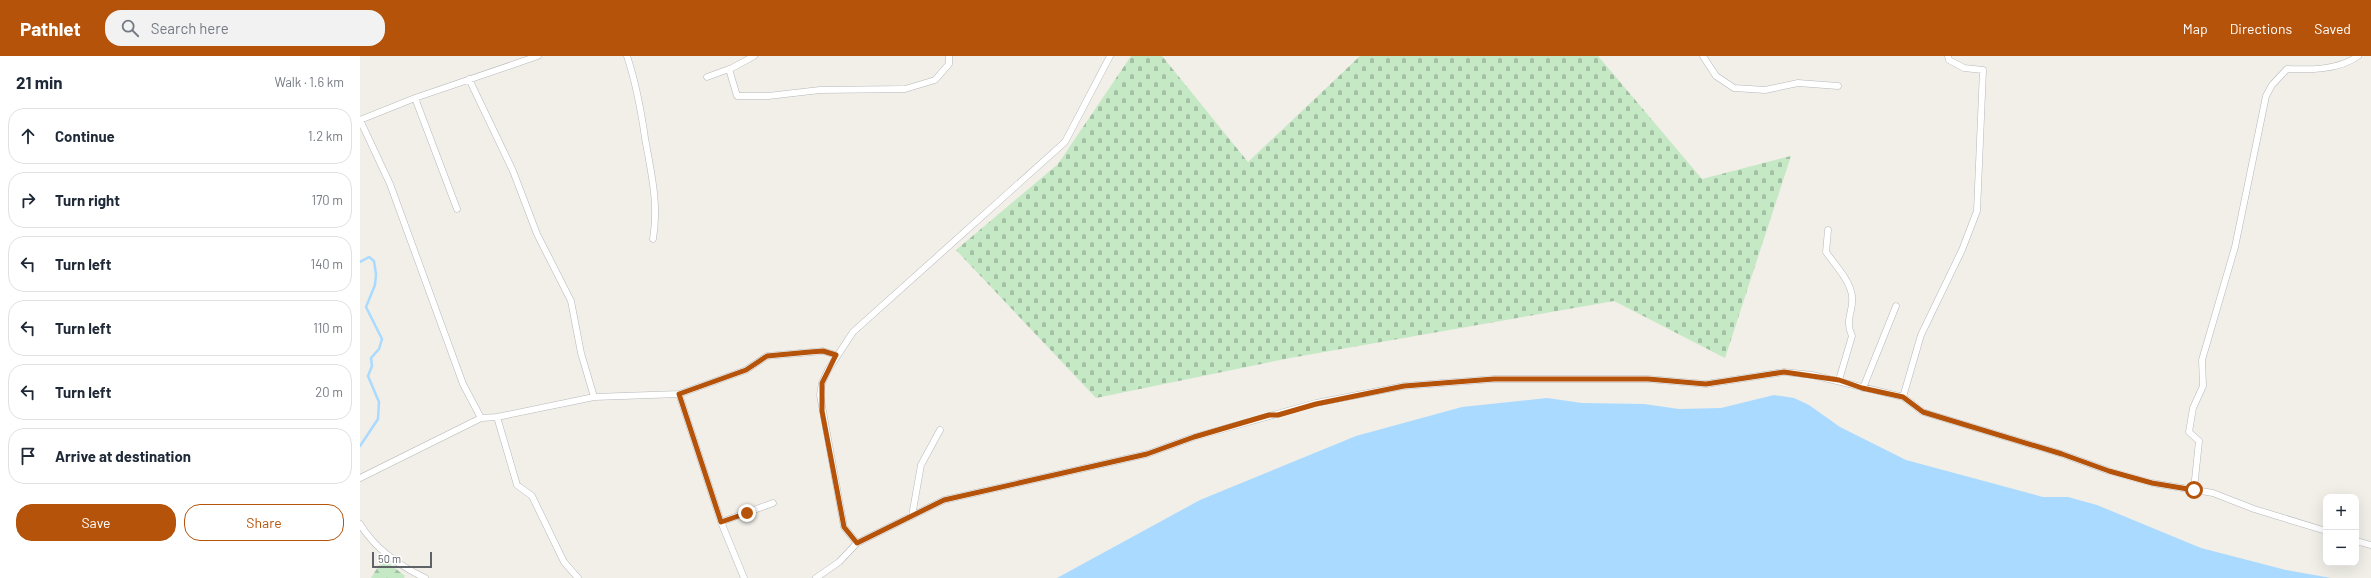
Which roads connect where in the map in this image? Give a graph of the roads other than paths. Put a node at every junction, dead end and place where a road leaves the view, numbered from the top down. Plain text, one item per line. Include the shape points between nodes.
1 (538, 56) edge
2 (628, 56) edge
3 (754, 56) edge
4 (949, 56) edge
5 (1110, 56) edge
6 (1703, 56) edge
7 (1948, 56) edge
8 (2358, 56) edge
9 (729, 69) junction
10 (707, 77) dead end
11 (469, 79) junction
12 (1838, 86) dead end
13 (415, 98) junction
14 (360, 120) edge
15 (457, 209) dead end
16 (1828, 230) dead end
17 (653, 239) dead end
18 (1896, 306) dead end
19 (836, 355) junction
20 (1839, 380) junction
21 (1862, 388) junction
22 (679, 394) junction
23 (594, 397) junction
24 (1903, 397) junction
25 (497, 417) junction
26 (481, 418) junction
27 (940, 430) dead end
28 (360, 478) edge
29 (2194, 490) junction
30 (773, 503) dead end
31 (912, 516) junction
32 (721, 522) junction
33 (360, 524) edge
34 (2323, 531) edge
35 (2359, 542) edge
36 (857, 543) junction
37 (2371, 544) edge
38 (425, 578) edge
39 (578, 578) edge
40 (744, 578) edge
41 (816, 578) edge

1 - 11 street
2 - 17 street via 636,85 654,186 657,216
3 - 9 street
4 - 9 street via 949,64 935,80 905,89 820,90 768,96 737,96
5 - 19 street via 1065,142 867,318
6 - 12 street via 1716,76 1734,88 1765,90 1798,83
7 - 24 street via 1949,60 1964,68 1983,70 1977,206 1962,250 1921,335
8 - 29 street via 2314,70 2287,69 2272,85 2266,96 2234,247 2202,360 2203,386 2193,408 2189,432 2199,440
9 - 10 street
11 - 13 street
11 - 23 street via 513,171 537,234 571,301 581,353
13 - 14 street
13 - 15 street
14 - 26 street via 393,190 463,384
16 - 20 street via 1826,252 1844,276 1852,296 1847,326 1852,336
18 - 21 street
19 - 22 street via 816,351 767,356 746,370
19 - 36 street via 822,383 822,411 844,527
20 - 21 street
20 - 31 street via 1784,372 1706,384 1648,379 1494,379 1404,386 1269,415 1147,454 944,500
21 - 24 street
22 - 23 street
22 - 32 street
23 - 25 street
24 - 29 street via 1923,412 1937,417 2062,454 2109,471 2152,483
25 - 26 street
25 - 39 street via 517,485 532,496 564,562
26 - 28 street
27 - 31 street via 921,465
29 - 34 street via 2214,493 2254,510 2292,519
30 - 32 street
31 - 36 street
32 - 40 street
33 - 38 street via 371,539 399,565
35 - 37 street
36 - 41 street via 839,562

